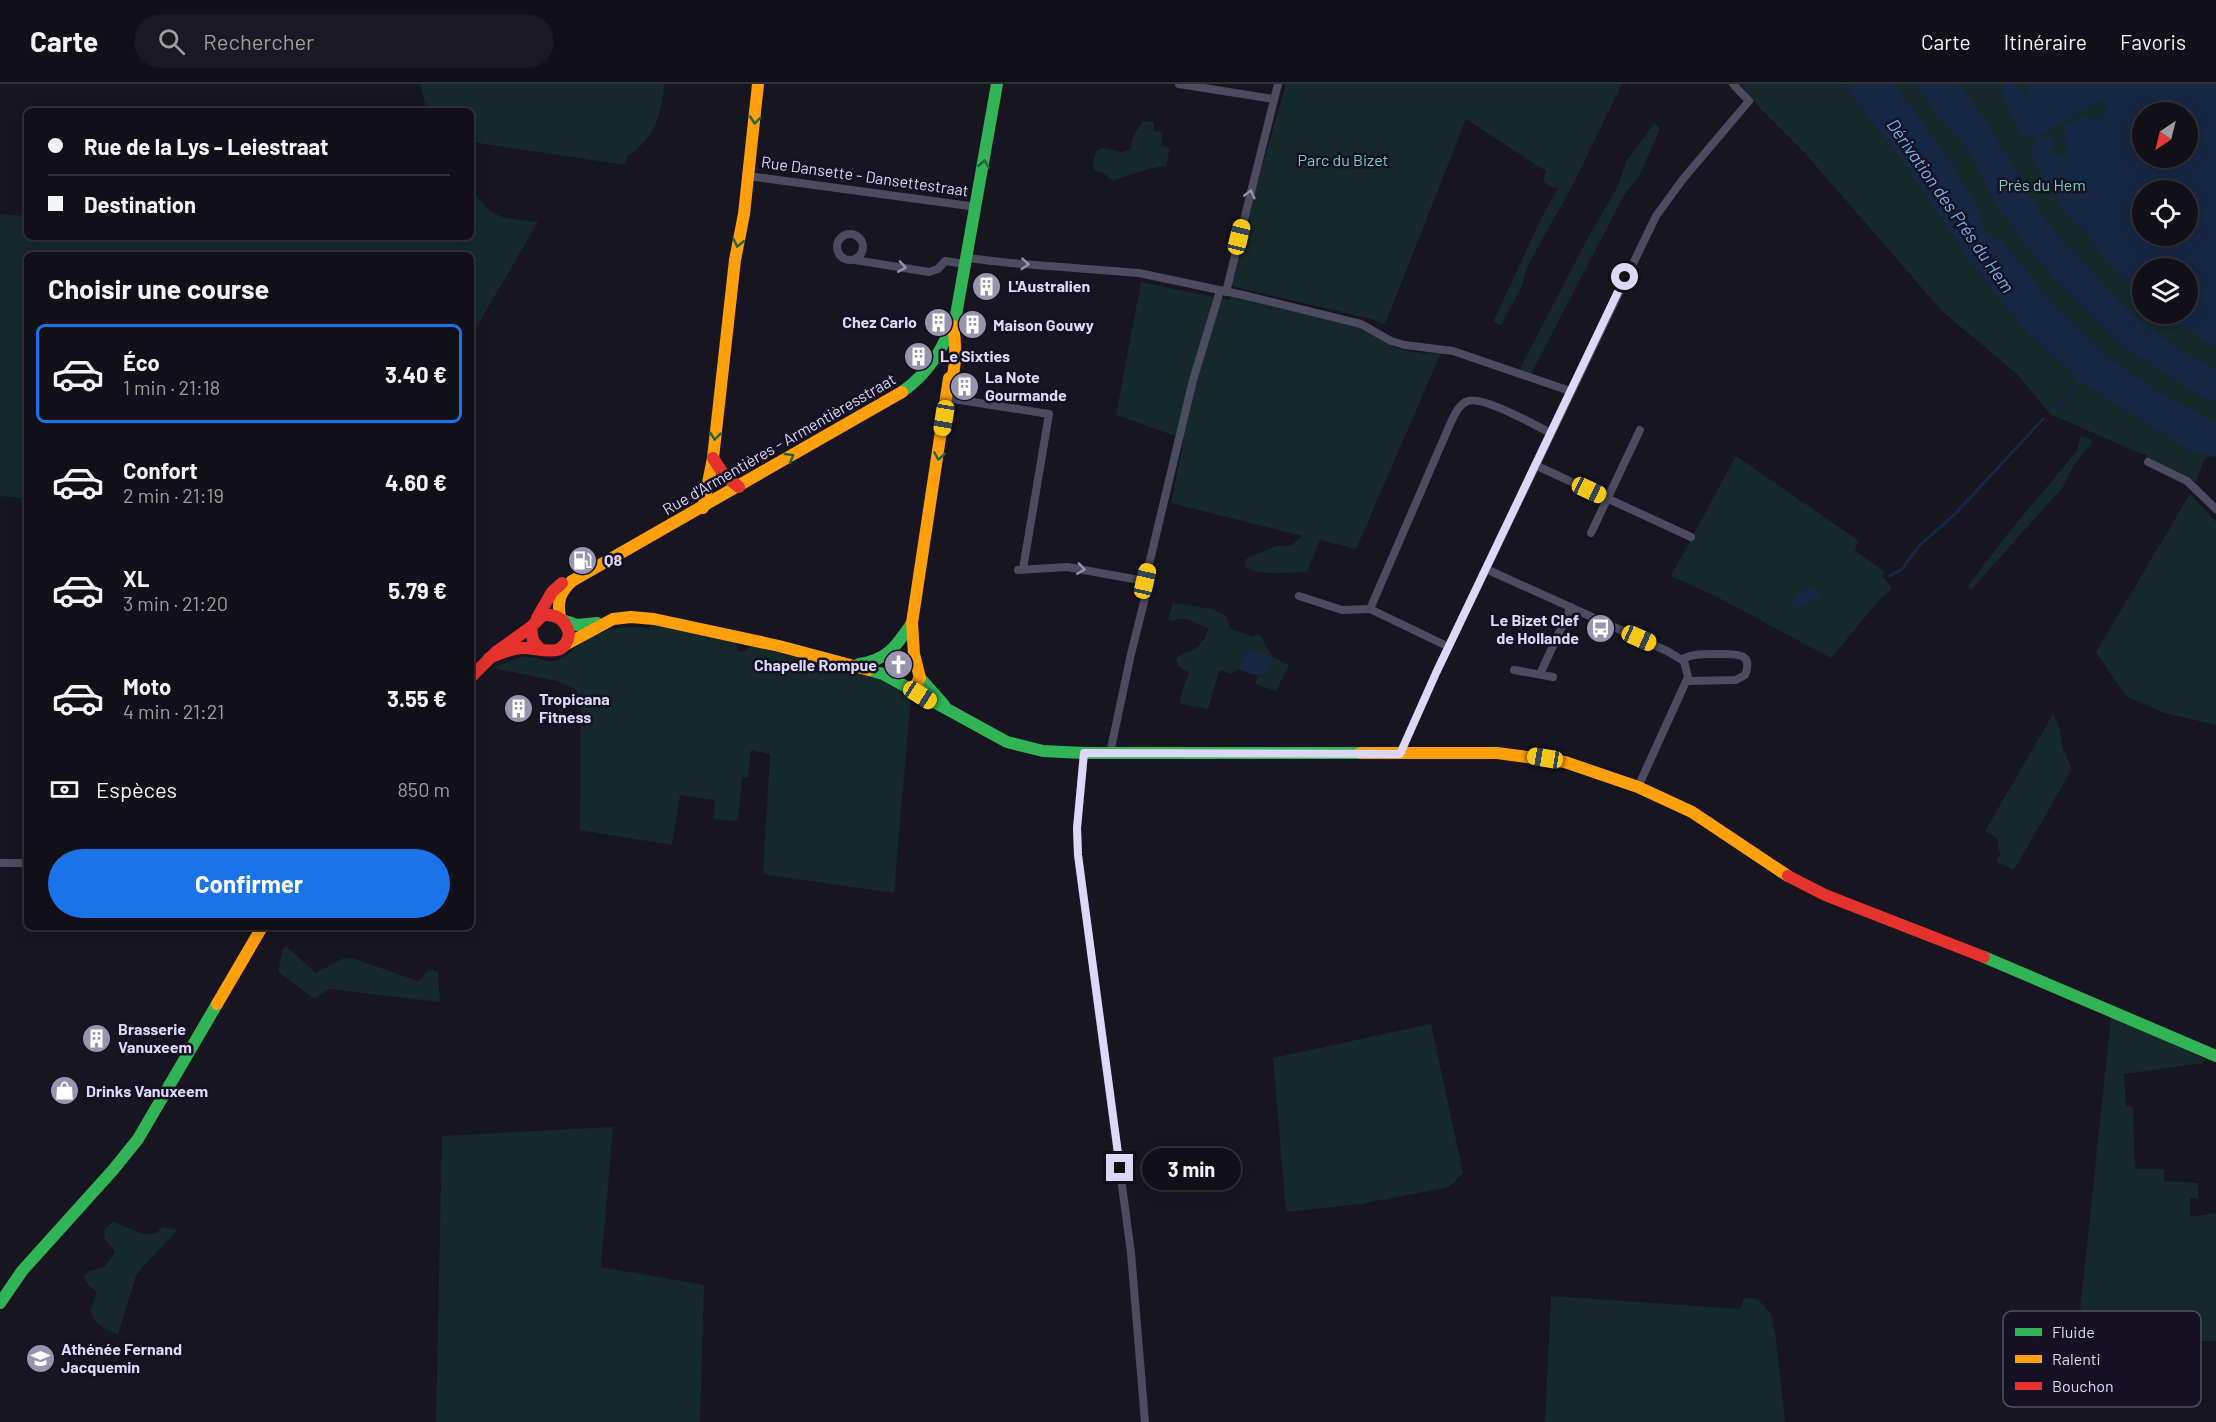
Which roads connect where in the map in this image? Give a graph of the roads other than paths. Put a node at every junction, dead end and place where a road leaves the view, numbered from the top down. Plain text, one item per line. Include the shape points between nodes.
1 (758, 84) edge
2 (997, 84) edge
3 (1179, 84) edge
4 (1278, 84) edge
5 (1733, 84) edge
6 (1274, 99) junction
7 (748, 176) junction
8 (977, 207) junction
9 (855, 260) dead end
10 (966, 261) junction
11 (1223, 292) junction
12 (953, 324) junction
13 (929, 368) junction
14 (949, 378) junction
15 (1570, 392) junction
16 (947, 398) junction
17 (1640, 430) dead end
18 (1551, 433) junction
19 (712, 458) junction
20 (2148, 462) dead end
21 (1535, 465) junction
22 (739, 487) junction
23 (1607, 499) junction
24 (703, 508) junction
25 (2216, 509) edge
26 (1591, 533) dead end
27 (1691, 537) dead end
28 (1486, 569) junction
29 (1145, 581) junction
30 (572, 582) junction
31 (1299, 596) dead end
32 (1571, 608) junction
33 (1370, 609) junction
34 (562, 619) junction
35 (534, 622) junction
36 (604, 622) junction
37 (912, 623) junction
38 (563, 646) junction
39 (1449, 647) junction
40 (895, 648) junction
41 (541, 650) junction
42 (914, 654) junction
43 (489, 658) junction
44 (1682, 659) junction
45 (881, 660) junction
46 (852, 664) junction
47 (1514, 670) dead end
48 (474, 674) edge
49 (882, 674) junction
50 (1540, 674) junction
51 (1553, 677) dead end
52 (920, 678) junction
53 (1686, 681) junction
54 (909, 688) junction
55 (949, 710) junction
56 (1084, 753) junction
57 (1110, 753) junction
58 (1400, 754) junction
59 (1638, 787) junction
60 (24, 862) edge
61 (0, 863) edge
62 (260, 930) edge
63 (2216, 1056) edge
64 (0, 1303) edge
65 (1145, 1422) edge

1 -> 7 street
8 -> 2 street, Rue d'Armentières - Armentièresstraat
3 - 6 street
4 - 6 street
5 - 15 street via 1749,102 1656,216
11 -> 6 street
7 - 8 street, Rue Dansette - Dansettestraat
7 -> 19 street
8 - 10 street, Rue d'Armentières - Armentièresstraat
9 -> 10 street via 929,272 945,261
10 -> 11 street via 1138,273
10 - 12 street, Rue d'Armentières - Armentièresstraat
11 - 15 street via 1360,324 1391,341 1453,351
11 - 29 street via 1193,380
12 - 13 street, Rue d'Armentières - Armentièresstraat
12 - 14 street via 957,351
13 - 14 street
22 -> 13 street, Rue d'Armentières - Armentièresstraat via 905,390
14 - 16 street
15 - 18 street
16 -> 29 street via 1049,414 1020,569 1067,567
16 -> 37 street
17 - 23 street
18 - 21 street
18 - 33 street via 1487,403 1474,400 1459,407
19 - 22 street via 724,476
19 - 24 street
20 - 25 street via 2187,481
21 - 23 street
21 - 28 street
22 - 24 street, Rue d'Armentières - Armentièresstraat
23 - 26 street
23 - 27 street
24 - 30 street, Rue d'Armentières - Armentièresstraat
28 - 32 street
28 - 39 street
29 - 57 street via 1147,598
30 - 34 street via 559,595
30 - 35 street, Rue d'Armentières - Armentièresstraat via 554,588
31 - 33 street via 1342,610
32 - 44 street
32 - 50 street
33 - 39 street
34 - 35 street via 550,614
34 - 36 street via 577,625
34 - 38 street via 569,633
35 - 41 street via 531,639
35 - 43 street
36 - 38 street
36 - 46 street via 646,617
37 - 40 street
37 - 42 street
38 - 41 street via 553,651
39 - 58 street
40 - 42 street
40 - 45 street
41 - 43 street via 522,648
42 - 52 street
43 - 48 street
44 - 53 street via 1687,666
44 - 53 street via 1696,654 1734,654 1743,657 1748,665 1745,675 1736,680
45 - 46 street
45 - 49 street
46 - 49 street
47 - 50 street
49 - 54 street
50 - 51 street
52 - 54 street
52 - 55 street
53 - 59 street
54 - 55 street
55 - 56 street via 1014,745
56 - 57 street
56 - 65 street via 1078,855 1131,1254
57 - 58 street
58 - 59 street via 1526,755 1565,762
59 - 63 street via 1692,812 1786,875 1825,895 2006,965
60 - 61 street
62 - 64 street via 138,1139 22,1271

